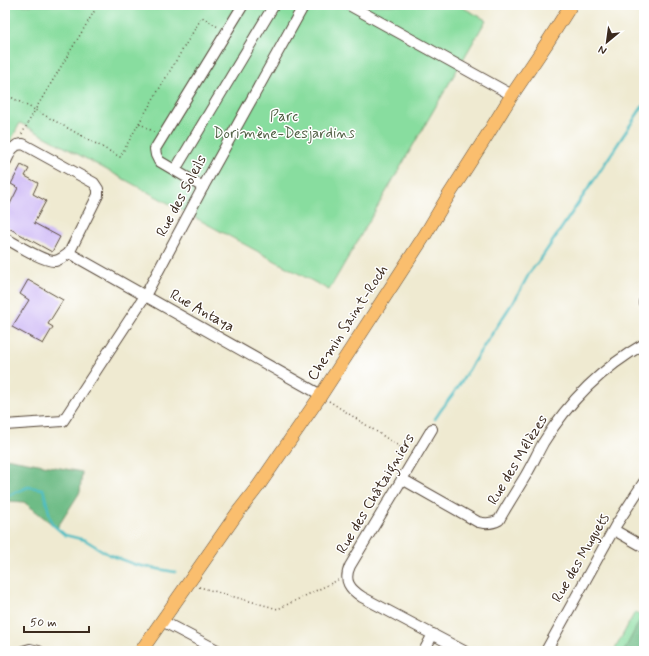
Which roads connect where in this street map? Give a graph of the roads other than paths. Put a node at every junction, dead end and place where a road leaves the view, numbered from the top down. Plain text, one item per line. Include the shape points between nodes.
1 (243, 5) edge
2 (274, 5) edge
3 (304, 5) edge
4 (349, 5) edge
5 (571, 5) edge
6 (512, 96) junction
7 (5, 163) edge
8 (175, 170) junction
9 (203, 187) junction
10 (5, 238) edge
11 (69, 253) junction
12 (145, 296) junction
13 (644, 344) edge
14 (321, 395) junction
15 (5, 425) edge
16 (432, 429) dead end
17 (402, 479) junction
18 (644, 482) edge
19 (614, 530) junction
20 (644, 547) edge
21 (162, 621) junction
22 (433, 634) junction
23 (23, 651) edge
24 (39, 651) edge
25 (140, 651) edge
26 (218, 651) edge
27 (424, 651) edge
28 (464, 651) edge
29 (546, 651) edge

1 - 8 street via 155,149 159,161
2 - 8 street
3 - 9 street, Rue des Soleils
4 - 6 street
5 - 6 main road, Chemin Saint-Roch
6 - 14 main road, Chemin Saint-Roch via 426,235
7 - 11 street via 16,144 23,144 94,183 98,195
8 - 9 street
9 - 12 street, Rue des Soleils
10 - 11 street via 54,261
11 - 12 street, Rue Antaya
12 - 14 street, Rue Antaya
12 - 15 street, Rue des Soleils via 63,421
13 - 17 street, Rue des Mélèzes via 602,373 569,406 543,443 499,520 478,522
14 - 21 main road, Chemin Saint-Roch
16 - 17 street, Rue des Châtaigniers
17 - 22 street, Rue des Châtaigniers via 346,576 351,587 362,597
18 - 19 street, Rue des Muguets
19 - 20 street
19 - 29 street, Rue des Muguets
21 - 25 main road, Chemin Saint-Roch
21 - 26 street
22 - 27 street
22 - 28 street, Rue des Châtaigniers
23 - 24 street

